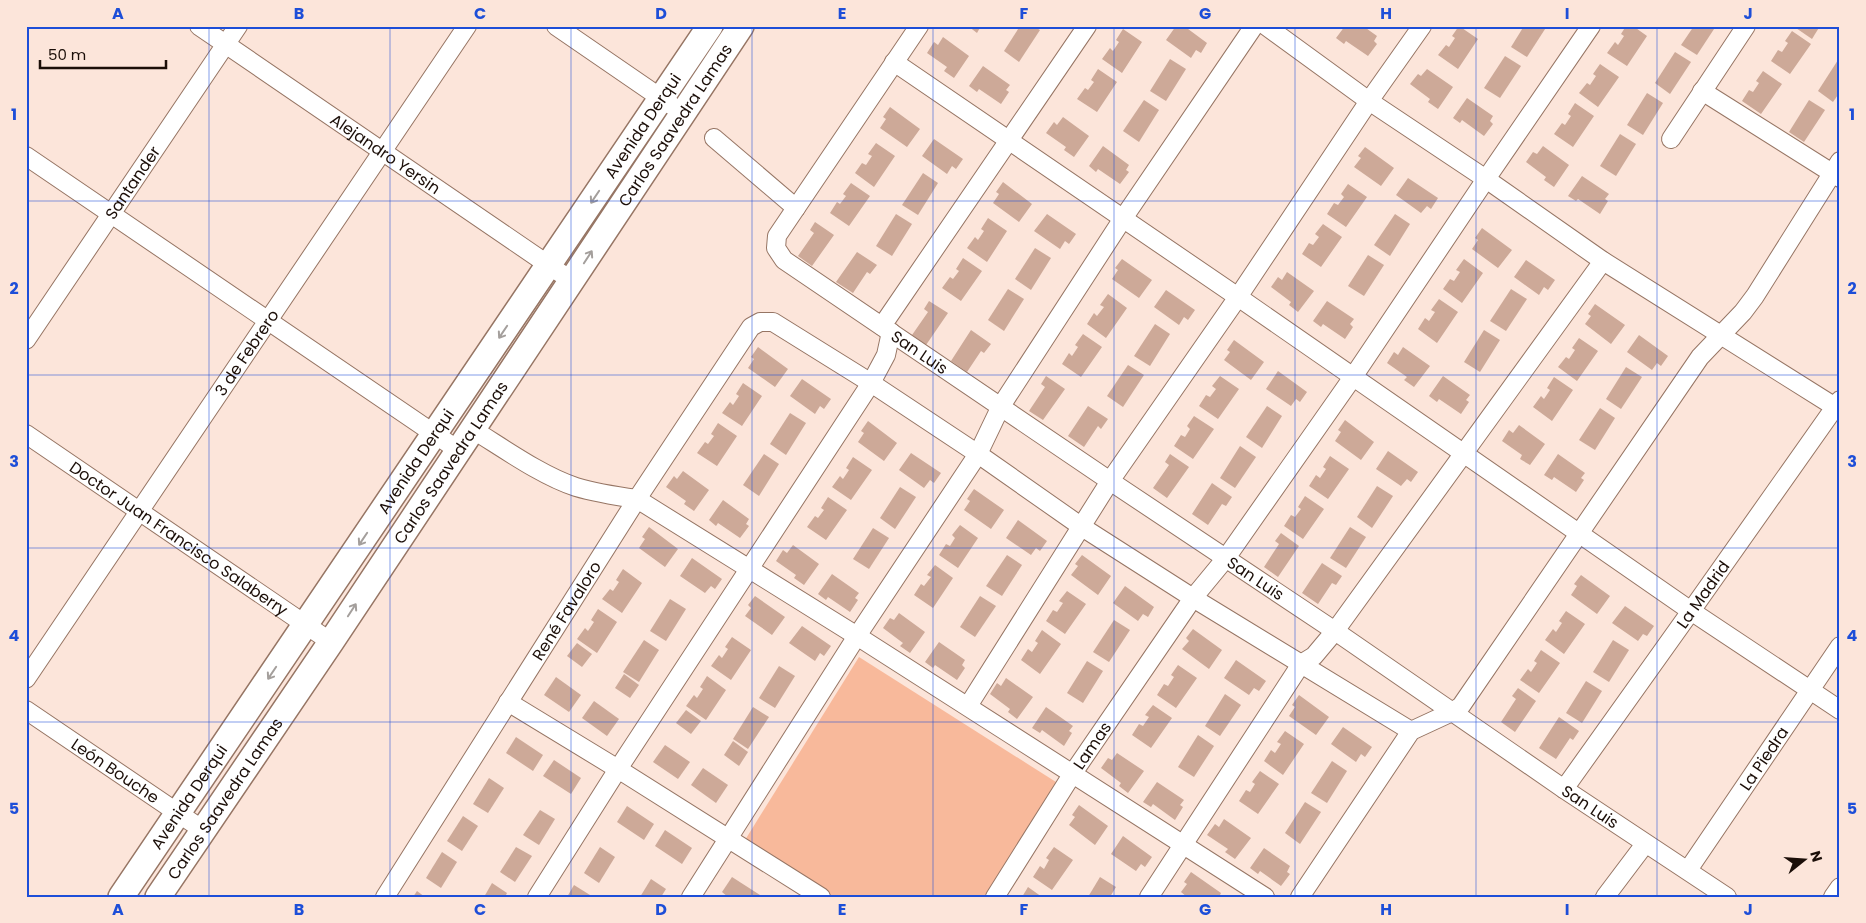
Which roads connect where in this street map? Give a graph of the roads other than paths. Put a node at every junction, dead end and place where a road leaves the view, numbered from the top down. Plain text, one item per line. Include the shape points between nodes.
1 (199, 26) edge
2 (238, 26) edge
3 (467, 26) edge
4 (556, 26) edge
5 (710, 26) edge
6 (741, 26) edge
7 (919, 26) edge
8 (1087, 26) edge
9 (1254, 26) edge
10 (1266, 26) edge
11 (1422, 26) edge
12 (1591, 26) edge
13 (1746, 26) edge
14 (226, 44) junction
15 (894, 62) junction
16 (1702, 91) junction
17 (662, 98) junction
18 (1369, 101) junction
19 (683, 112) junction
20 (714, 138) dead end
21 (1671, 139) dead end
22 (1009, 140) junction
23 (382, 151) junction
24 (26, 156) edge
25 (1837, 171) edge
26 (1486, 179) junction
27 (796, 208) junction
28 (111, 214) junction
29 (1122, 220) junction
30 (1603, 261) junction
31 (549, 265) junction
32 (572, 281) junction
33 (1238, 298) junction
34 (268, 321) junction
35 (886, 329) junction
36 (1720, 335) junction
37 (26, 340) edge
38 (1353, 377) junction
39 (871, 383) junction
40 (1001, 406) junction
41 (1838, 406) edge
42 (472, 429) junction
43 (26, 434) edge
44 (434, 434) junction
45 (458, 450) junction
46 (1464, 453) junction
47 (978, 454) junction
48 (1110, 482) junction
49 (636, 499) junction
50 (140, 512) junction
51 (1082, 527) junction
52 (1580, 533) junction
53 (1226, 558) junction
54 (749, 569) junction
55 (1193, 598) junction
56 (1691, 611) junction
57 (305, 624) junction
58 (1335, 631) junction
59 (857, 636) junction
60 (331, 642) junction
61 (1840, 646) edge
62 (1301, 664) junction
63 (26, 679) edge
64 (1810, 691) junction
65 (508, 702) junction
66 (968, 706) junction
67 (26, 710) edge
68 (1840, 710) edge
69 (1452, 712) junction
70 (1411, 731) junction
71 (618, 769) junction
72 (1073, 773) junction
73 (1564, 789) junction
74 (177, 813) junction
75 (203, 830) junction
76 (728, 839) junction
77 (1183, 844) junction
78 (1645, 844) junction
79 (1688, 870) junction
80 (1840, 887) edge
81 (121, 897) edge
82 (158, 897) edge
83 (385, 897) edge
84 (537, 897) edge
85 (691, 897) edge
86 (821, 897) edge
87 (995, 897) edge
88 (1149, 897) edge
89 (1265, 897) edge
90 (1300, 897) edge
91 (1605, 897) edge
92 (1728, 897) edge
93 (1833, 897) edge

1 - 14 street, Alejandro Yersin
2 - 14 street, Santander
3 - 23 street, 3 de Febrero
4 - 17 street
5 - 17 main road, Avenida Derqui
6 - 19 main road, Carlos Saavedra Lamas
7 - 15 street
8 - 22 street
9 - 29 street
10 - 18 street
11 - 18 street
12 - 26 street, Lamas
13 - 16 street
14 - 23 street, Alejandro Yersin
14 - 28 street, Santander
15 - 22 street
15 - 27 street
16 - 21 street
16 - 25 street
17 - 19 street
17 -> 31 main road, Avenida Derqui
18 - 26 street
18 - 33 street
32 -> 19 main road, Carlos Saavedra Lamas
20 - 27 street
22 - 29 street
22 - 35 street
23 - 31 street, Alejandro Yersin
23 - 34 street, 3 de Febrero
24 - 28 street
25 - 36 street via 1755,296
26 - 30 street
26 - 38 street, Lamas
27 - 35 street, San Luis via 777,236 776,248 784,260
28 - 34 street
28 - 37 street, Santander
29 - 33 street
29 - 40 street
30 - 36 street
30 - 46 street
31 - 32 street, Alejandro Yersin
31 -> 44 main road, Avenida Derqui
32 - 42 main road, Carlos Saavedra Lamas
33 - 38 street
33 - 48 street
34 - 44 street
34 - 50 street, 3 de Febrero
35 - 39 street via 886,355
35 - 40 street, San Luis
36 - 41 street
36 - 52 street via 1700,357
38 - 46 street
38 - 53 street, Lamas
39 - 47 street
39 - 49 street, René Favaloro via 773,322 760,322 752,327
39 - 54 street
40 - 47 street
40 - 48 street, San Luis
41 - 56 street, La Madrid
42 - 45 main road, Carlos Saavedra Lamas
42 - 49 street via 547,474 575,486
43 - 50 street, Doctor Juan Francisco Salaberry
44 - 45 street
44 -> 57 main road, Avenida Derqui
60 -> 45 main road, Carlos Saavedra Lamas
46 - 52 street
46 - 58 street
47 - 51 street
47 - 59 street
48 - 51 street
48 - 53 street, San Luis
49 - 54 street
49 - 65 street, René Favaloro
50 - 57 street, Doctor Juan Francisco Salaberry
50 - 63 street, 3 de Febrero
51 - 55 street
51 - 66 street
52 - 56 street
52 - 69 street via 1462,706
53 - 55 street, Lamas
53 - 58 street, San Luis
54 - 59 street
54 - 71 street
55 - 62 street
55 - 72 street, Lamas
56 - 64 street
56 - 73 street, La Madrid
57 - 60 street, Doctor Juan Francisco Salaberry
57 -> 74 main road, Avenida Derqui
58 - 62 street via 1314,656
58 - 69 street, San Luis
59 - 66 street
59 - 76 street
60 - 75 main road, Carlos Saavedra Lamas
61 - 64 street, La Piedra
62 - 70 street
62 - 77 street
64 - 68 street
64 - 79 street, La Piedra
65 - 71 street
65 - 83 street, René Favaloro
66 - 72 street
67 - 74 street, León Bouche
69 - 70 street
69 - 73 street, San Luis
70 - 90 street
71 - 76 street
71 - 84 street
72 - 77 street
72 - 87 street, Lamas
73 - 78 street, San Luis
74 - 75 street, León Bouche
74 - 81 main road, Avenida Derqui
75 - 82 main road, Carlos Saavedra Lamas
76 - 85 street
76 - 86 street
77 - 88 street
77 - 89 street
78 - 79 street, San Luis
78 - 91 street
79 - 92 street, San Luis
80 - 93 street

